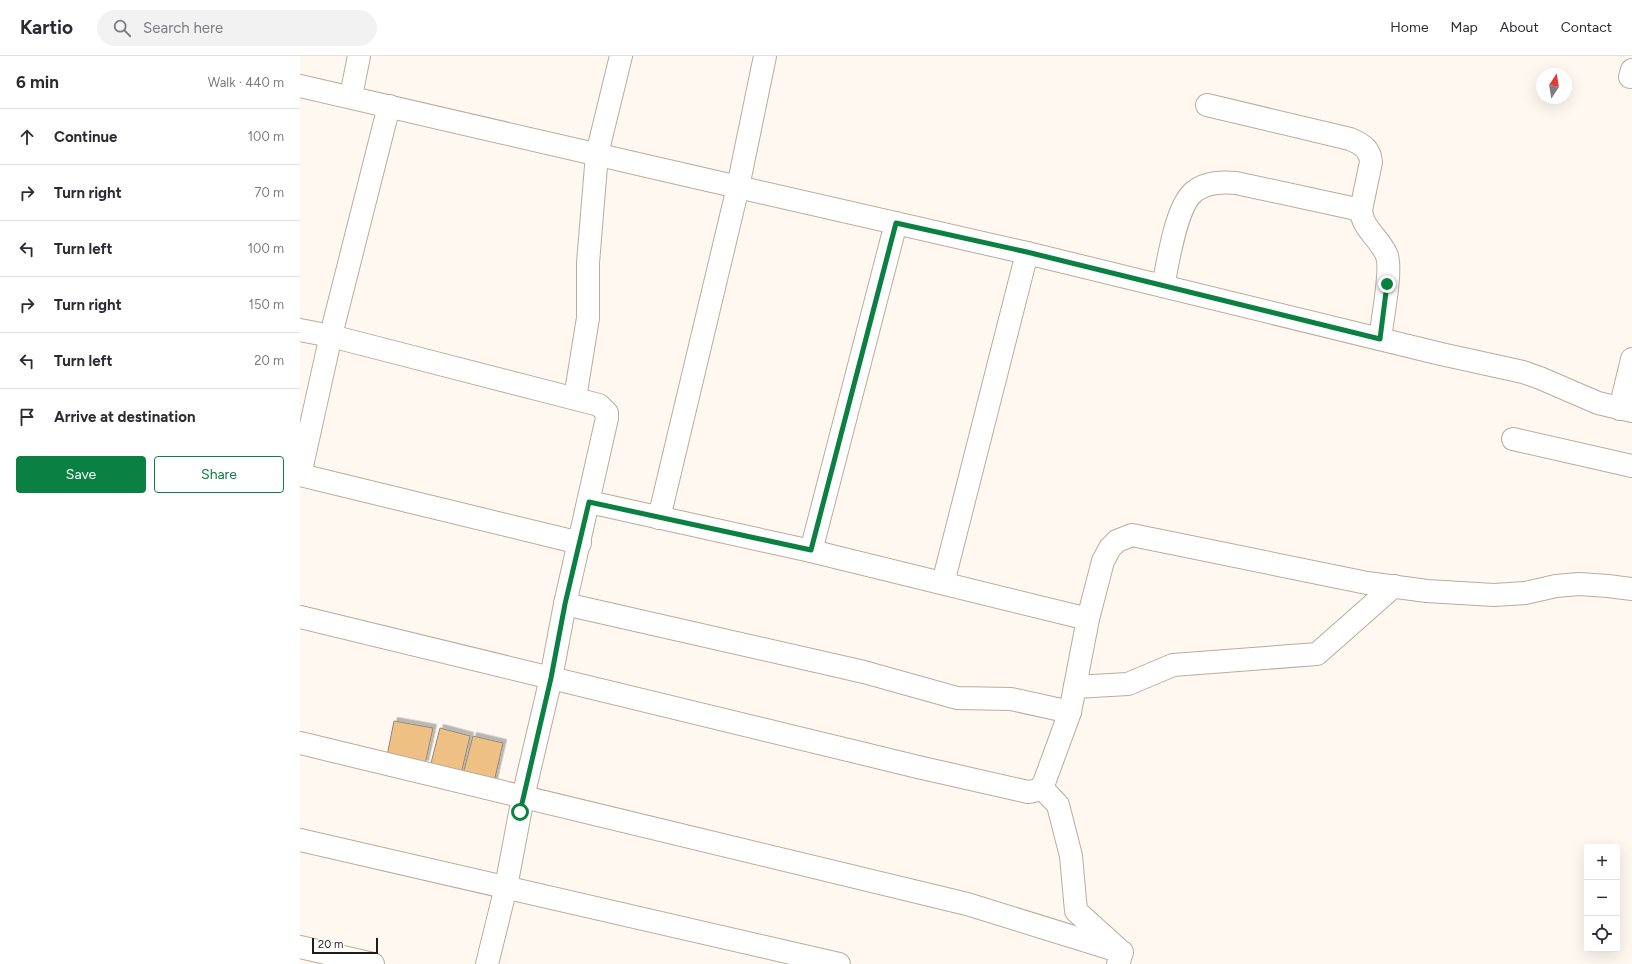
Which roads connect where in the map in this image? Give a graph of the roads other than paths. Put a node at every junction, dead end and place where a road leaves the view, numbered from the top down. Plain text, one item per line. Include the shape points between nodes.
1 (359, 56) edge
2 (621, 56) edge
3 (765, 56) edge
4 (300, 86) edge
5 (351, 96) junction
6 (1207, 105) dead end
7 (390, 106) junction
8 (597, 154) junction
9 (738, 188) junction
10 (1361, 210) junction
11 (896, 223) junction
12 (1027, 252) junction
13 (1163, 286) junction
14 (300, 330) edge
15 (331, 336) junction
16 (1380, 339) junction
17 (1632, 359) edge
18 (575, 398) junction
19 (1626, 410) edge
20 (1513, 439) dead end
21 (1632, 466) edge
22 (300, 475) edge
23 (589, 502) junction
24 (659, 518) junction
25 (580, 543) junction
26 (811, 550) junction
27 (943, 583) junction
28 (1394, 586) junction
29 (1632, 589) edge
30 (565, 604) junction
31 (300, 617) edge
32 (1088, 619) junction
33 (551, 678) junction
34 (1075, 687) junction
35 (1070, 712) junction
36 (300, 743) edge
37 (1042, 788) junction
38 (523, 797) junction
39 (300, 840) edge
40 (506, 887) junction
41 (300, 947) edge
42 (1120, 958) edge
43 (372, 964) edge
44 (487, 964) edge
45 (839, 964) edge

1 - 5 street
2 - 8 street
3 - 9 street
4 - 5 street
5 - 7 street
6 - 10 street via 1359,143 1367,149 1371,162
7 - 8 street
7 - 15 street
8 - 9 street
8 - 18 street via 588,263 588,318
9 - 11 street
9 - 24 street
10 - 13 street via 1236,183 1220,182 1207,185 1194,191 1185,200
10 - 16 street via 1365,224 1388,258 1389,270
11 - 12 street
11 - 26 street
12 - 13 street
12 - 27 street
13 - 16 street
14 - 15 street
15 - 18 street
15 - 22 street
16 - 19 street via 1523,372 1598,403
17 - 19 street
18 - 23 street via 599,405 607,413 608,418
20 - 21 street
22 - 25 street
23 - 24 street
23 - 25 street
24 - 26 street
25 - 30 street
26 - 27 street
27 - 32 street
28 - 29 street via 1427,591 1494,595 1579,584
28 - 32 street via 1367,583 1132,535 1122,538 1110,548 1103,561
28 - 34 street via 1317,654 1173,665 1128,684
30 - 33 street
30 - 35 street via 864,672 957,698 1011,699
31 - 33 street
32 - 34 street
33 - 37 street via 1010,788 1028,792
33 - 38 street
34 - 35 street
35 - 37 street
36 - 38 street
37 - 42 street via 1058,805 1071,856 1076,911
38 - 40 street
38 - 42 street via 967,904
39 - 40 street
40 - 44 street
40 - 45 street
41 - 43 street

